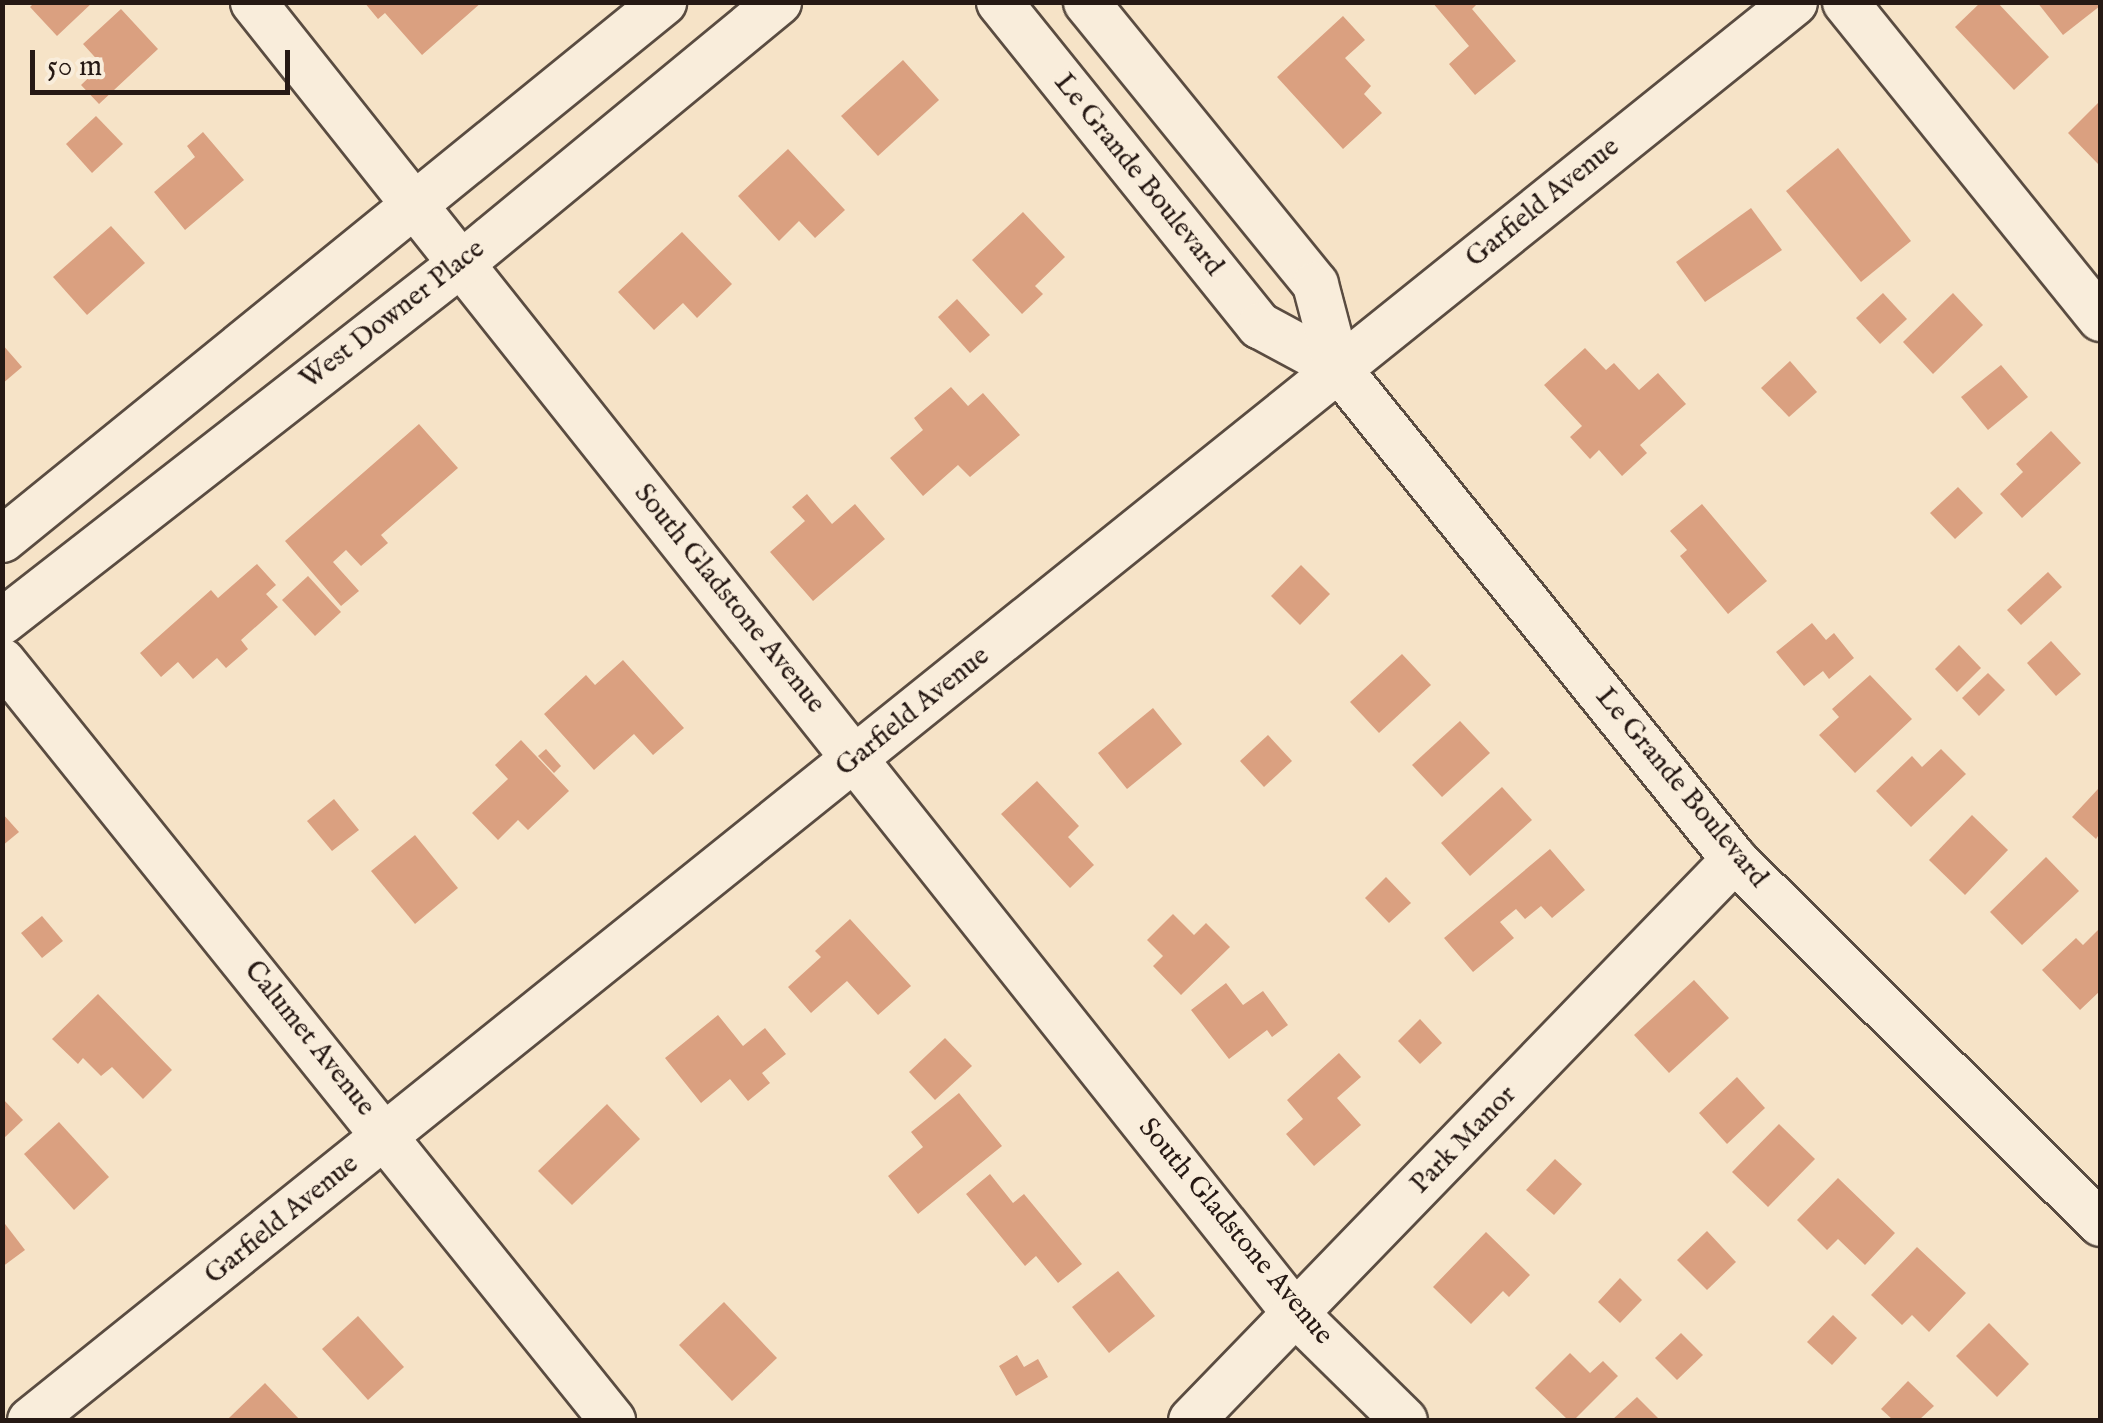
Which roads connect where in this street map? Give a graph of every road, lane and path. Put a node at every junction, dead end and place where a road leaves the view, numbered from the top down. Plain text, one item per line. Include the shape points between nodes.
1 (253, 2) edge
2 (663, 2) edge
3 (778, 2) edge
4 (1000, 2) edge
5 (1086, 2) edge
6 (1794, 2) edge
7 (1846, 2) edge
8 (412, 202) junction
9 (461, 263) junction
10 (2100, 318) edge
11 (1338, 367) junction
12 (2, 539) edge
13 (2, 621) edge
14 (2, 661) edge
15 (856, 758) junction
16 (1734, 859) junction
17 (387, 1135) junction
18 (2100, 1223) edge
19 (1294, 1312) junction
20 (30, 1420) edge
21 (612, 1420) edge
22 (1192, 1420) edge
23 (1404, 1420) edge

1 - 8 street, South Gladstone Avenue
2 - 8 street
3 - 9 street, West Downer Place
4 - 11 street, Le Grande Boulevard via 1259,325
5 - 11 street, Le Grande Boulevard via 1315,284
6 - 11 street, Garfield Avenue
7 - 10 street
8 - 9 street, South Gladstone Avenue
8 - 12 street
9 - 13 street, West Downer Place
9 - 15 street, South Gladstone Avenue
11 - 15 street, Garfield Avenue
11 - 16 street, Le Grande Boulevard
14 - 17 street, Calumet Avenue
15 - 17 street, Garfield Avenue
15 - 19 street, South Gladstone Avenue
16 - 18 street, Le Grande Boulevard
16 - 19 street, Park Manor
17 - 20 street, Garfield Avenue
17 - 21 street, Calumet Avenue
19 - 22 street, Park Manor
19 - 23 street, South Gladstone Avenue

